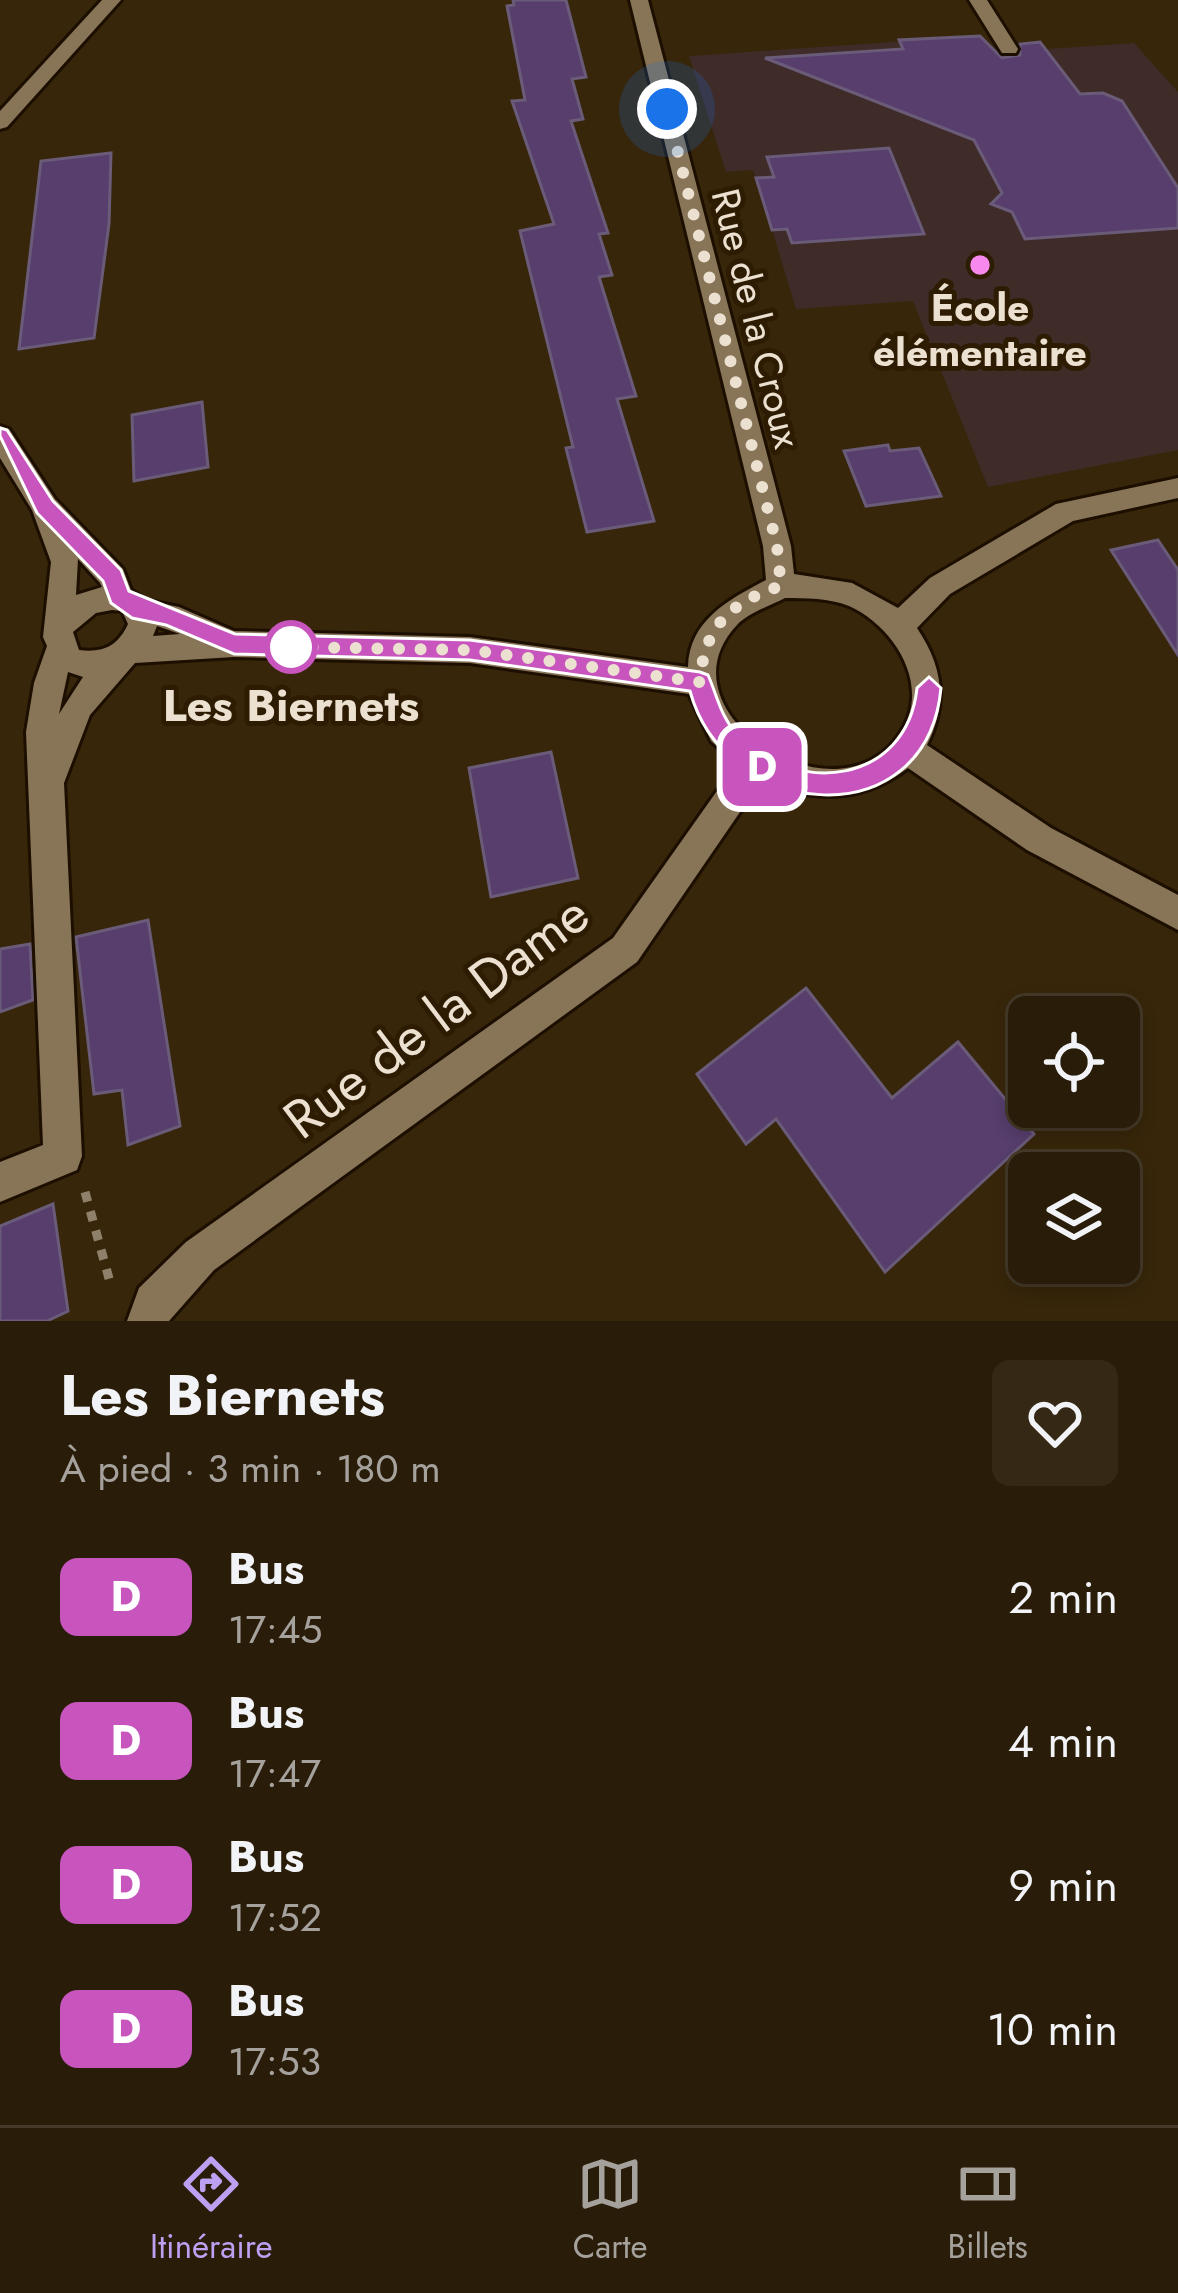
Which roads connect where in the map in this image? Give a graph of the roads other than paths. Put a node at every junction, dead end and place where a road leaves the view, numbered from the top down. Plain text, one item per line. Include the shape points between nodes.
1 (112, 0) edge
2 (639, 0) edge
3 (978, 0) edge
4 (1009, 49) dead end
5 (0, 123) edge
6 (0, 436) edge
7 (1178, 488) edge
8 (45, 507) junction
9 (781, 586) junction
10 (129, 604) junction
11 (899, 626) junction
12 (62, 637) junction
13 (234, 644) junction
14 (123, 655) junction
15 (700, 682) junction
16 (910, 750) junction
17 (755, 764) junction
18 (49, 783) junction
19 (1178, 914) edge
20 (0, 1182) edge
21 (148, 1321) edge

1 - 5 street
2 - 9 street, Rue de la Croux
3 - 4 street
6 - 8 street
7 - 11 street via 1066,512 940,586
8 - 10 street
8 - 12 street via 65,562
9 - 11 street via 823,586 864,600
9 - 15 street via 746,597 719,619 702,648
10 - 12 street via 87,602
10 - 13 street
10 - 14 street via 143,624
11 - 16 street via 920,655 929,688 926,720
12 - 14 street via 82,666
12 - 18 street via 45,691 40,751
13 - 14 street
13 - 15 street via 470,650
14 - 18 street via 77,707
15 - 17 street via 708,712
16 - 17 street via 879,773 839,784 796,781
16 - 19 street via 978,802
17 - 21 street, Rue de la Dame via 626,950 200,1256 154,1303
18 - 20 street via 63,1156

